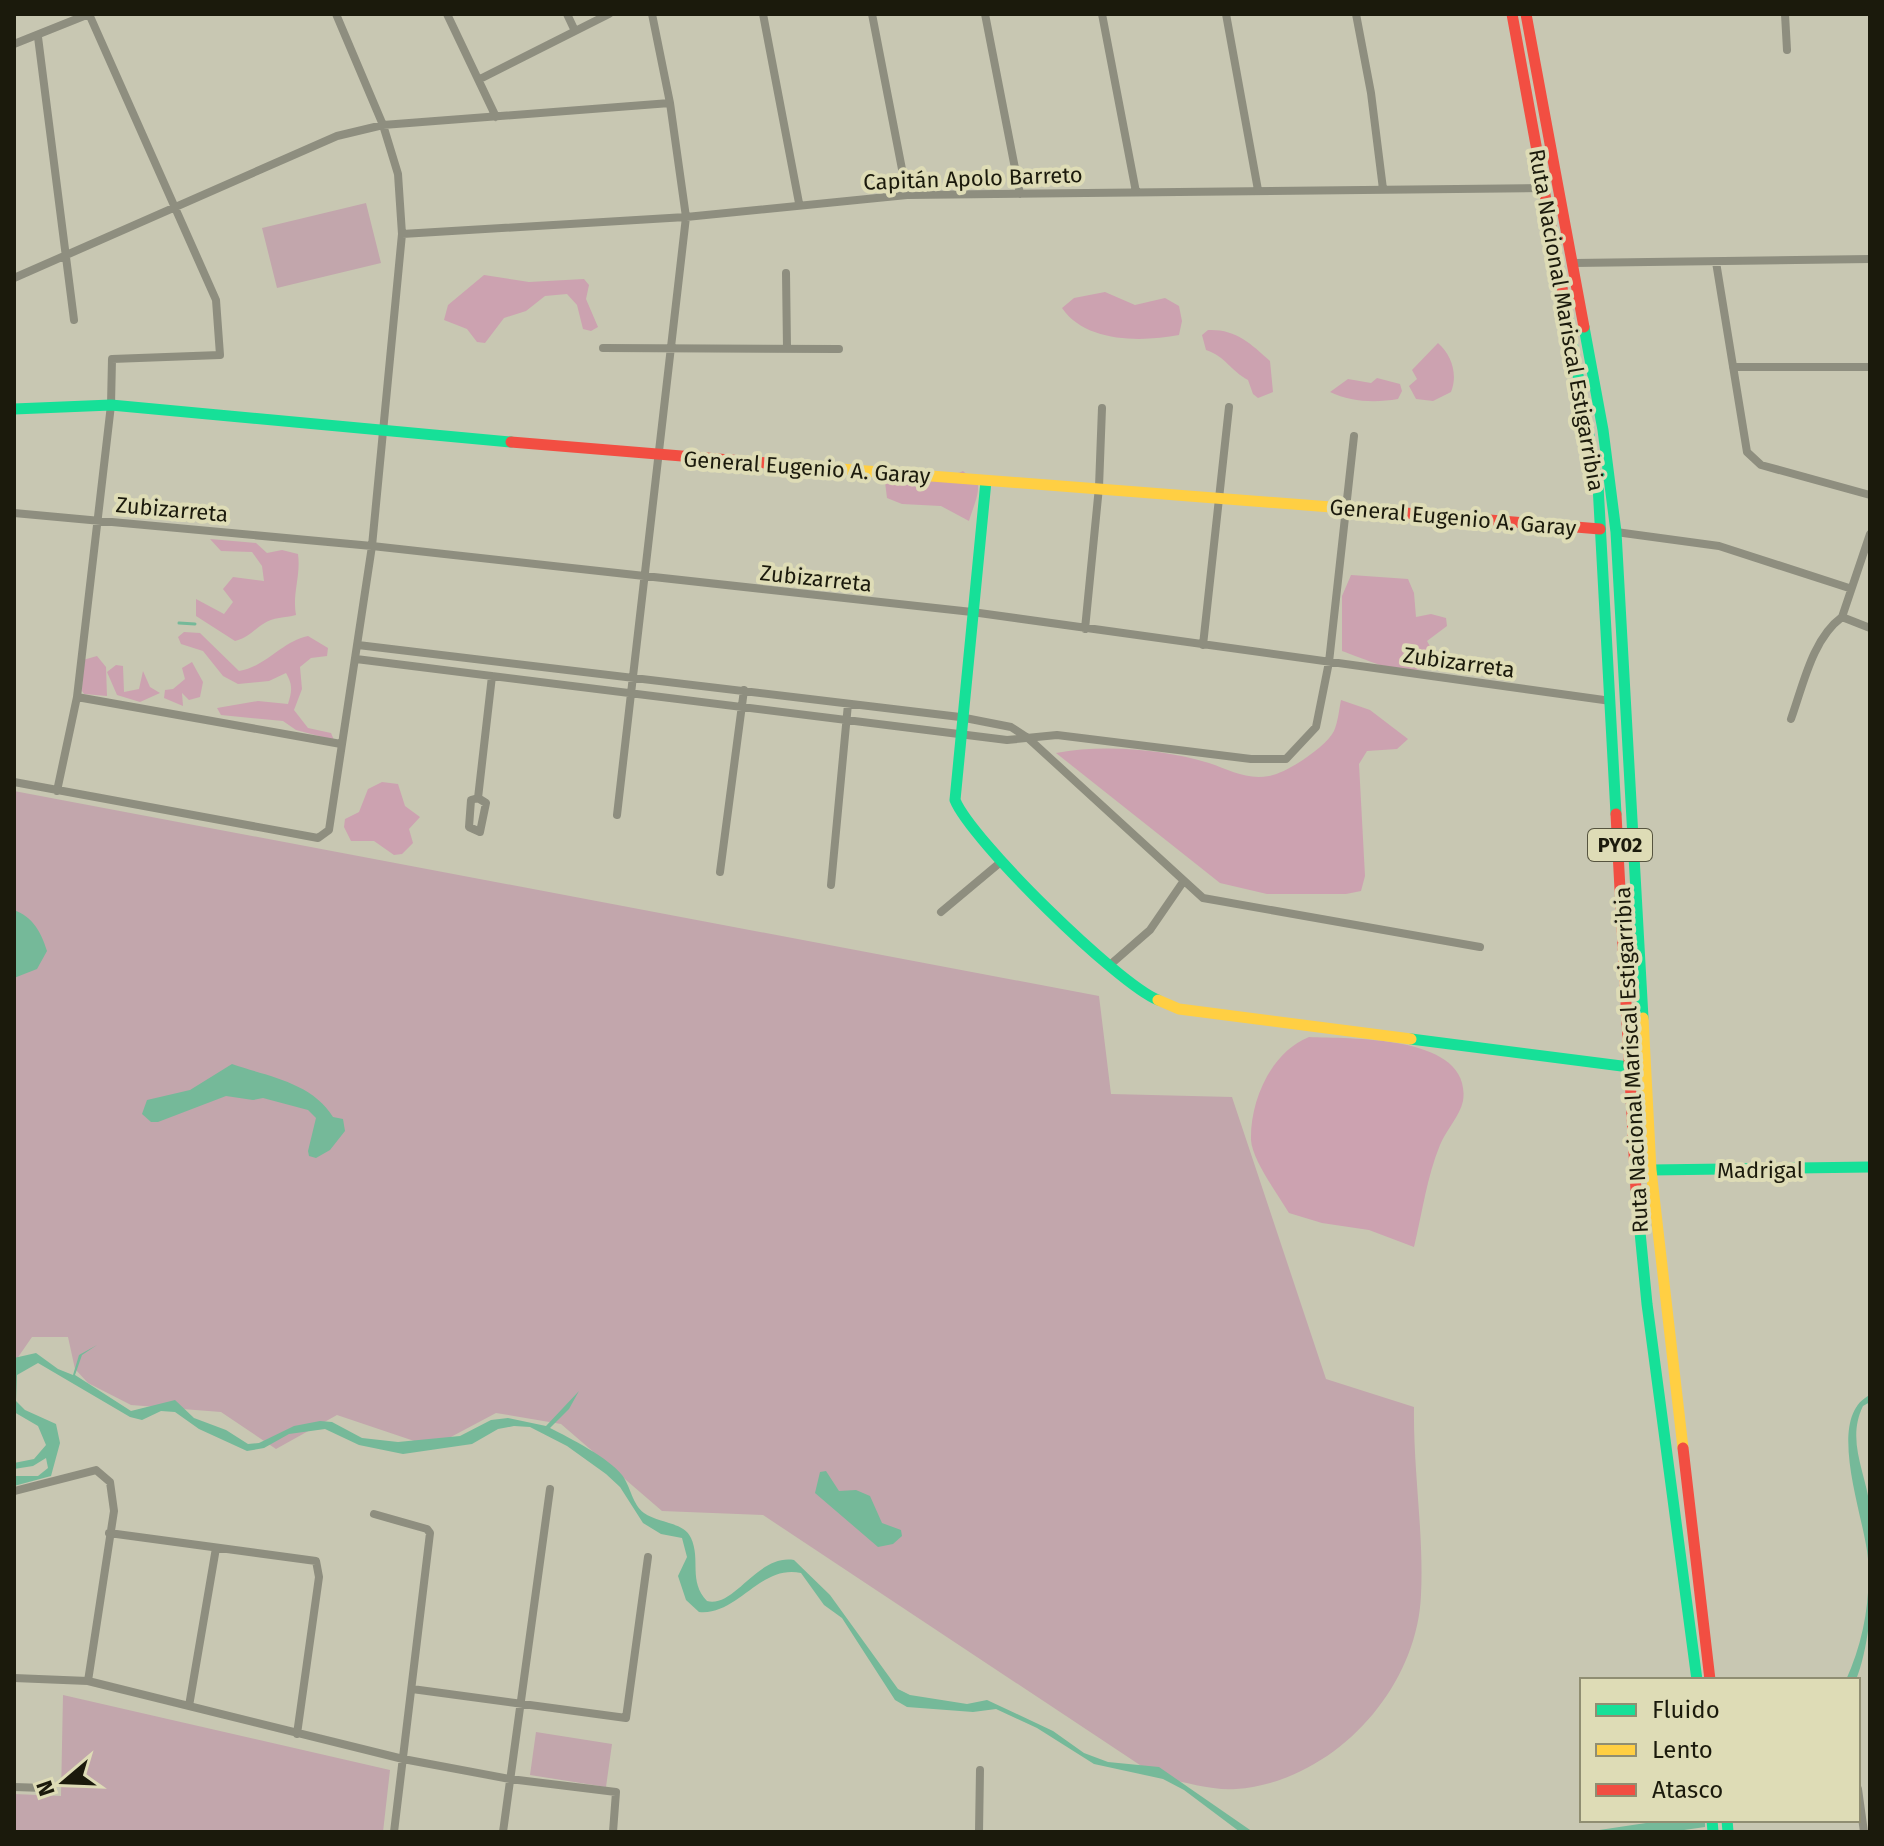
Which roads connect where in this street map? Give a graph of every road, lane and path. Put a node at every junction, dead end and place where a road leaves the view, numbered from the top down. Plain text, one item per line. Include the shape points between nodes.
1 (89, 14) edge
2 (336, 14) edge
3 (447, 14) edge
4 (567, 14) edge
5 (609, 14) edge
6 (652, 14) edge
7 (763, 14) edge
8 (872, 14) edge
9 (985, 14) edge
10 (1102, 14) edge
11 (1226, 14) edge
12 (1356, 14) edge
13 (1512, 14) edge
14 (1526, 14) edge
15 (1785, 14) edge
16 (575, 31) junction
17 (38, 37) junction
18 (14, 44) edge
19 (1787, 50) dead end
20 (480, 79) junction
21 (670, 103) junction
22 (496, 117) junction
23 (383, 125) junction
24 (1545, 188) junction
25 (1383, 189) junction
26 (1258, 190) junction
27 (1136, 192) junction
28 (1020, 194) junction
29 (907, 195) junction
30 (799, 203) junction
31 (177, 207) junction
32 (686, 217) junction
33 (402, 234) junction
34 (66, 256) junction
35 (1870, 259) edge
36 (1716, 262) junction
37 (1574, 263) junction
38 (786, 273) dead end
39 (14, 278) edge
40 (74, 320) dead end
41 (674, 347) junction
42 (603, 348) dead end
43 (787, 348) junction
44 (839, 349) dead end
45 (1733, 367) junction
46 (1870, 367) edge
47 (111, 405) junction
48 (1229, 407) dead end
49 (1102, 408) dead end
50 (14, 409) edge
51 (384, 430) junction
52 (1354, 436) dead end
53 (661, 456) junction
54 (986, 481) junction
55 (1099, 487) junction
56 (1870, 495) edge
57 (1219, 497) junction
58 (1345, 508) junction
59 (14, 513) edge
60 (97, 521) junction
61 (1600, 529) junction
62 (1616, 532) junction
63 (1870, 534) edge
64 (372, 546) junction
65 (644, 579) junction
66 (1849, 588) junction
67 (972, 612) junction
68 (1842, 617) junction
69 (1870, 628) edge
70 (1085, 629) junction
71 (358, 645) junction
72 (1203, 645) junction
73 (356, 659) junction
74 (1329, 662) junction
75 (492, 676) junction
76 (634, 676) junction
77 (744, 690) junction
78 (632, 692) junction
79 (77, 697) junction
80 (1612, 701) junction
81 (848, 704) junction
82 (742, 707) junction
83 (960, 717) junction
84 (846, 719) junction
85 (1791, 719) dead end
86 (959, 733) junction
87 (1028, 738) junction
88 (341, 744) junction
89 (14, 782) edge
90 (57, 791) junction
91 (478, 798) dead end
92 (617, 815) dead end
93 (1002, 861) junction
94 (720, 872) dead end
95 (1183, 882) junction
96 (831, 885) dead end
97 (941, 912) dead end
98 (1480, 947) dead end
99 (1111, 964) junction
100 (1632, 1069) junction
101 (1645, 1069) junction
102 (1870, 1167) edge
103 (1651, 1170) junction
104 (550, 1489) dead end
105 (14, 1491) edge
106 (374, 1514) dead end
107 (109, 1533) junction
108 (216, 1548) junction
109 (648, 1557) dead end
110 (14, 1678) edge
111 (1697, 1678) edge
112 (1710, 1678) edge
113 (88, 1681) junction
114 (412, 1689) junction
115 (520, 1704) junction
116 (189, 1706) junction
117 (297, 1734) junction
118 (403, 1759) junction
119 (980, 1770) dead end
120 (510, 1779) junction
121 (14, 1787) edge
122 (45, 1788) dead end
123 (1860, 1803) edge
124 (394, 1832) edge
125 (503, 1832) edge
126 (613, 1832) edge
127 (979, 1832) edge
128 (1864, 1832) edge

1 - 17 street
1 - 31 street
2 - 23 street
3 - 20 street
4 - 16 street
5 - 16 street
6 - 21 street
7 - 30 street
8 - 29 street
9 - 28 street
10 - 27 street
11 - 26 street
12 - 25 street
13 - 24 main road, Ruta Nacional Mariscal Estigarribia / PY02
14 - 37 main road, Ruta Nacional Mariscal Estigarribia / PY02
15 - 19 street
16 - 20 street
17 - 18 street
17 - 34 street
20 - 22 street
21 - 22 street
21 - 32 street
22 - 23 street
23 - 31 street via 337,136
23 - 33 street via 398,174
24 - 25 street, Capitán Apolo Barreto
24 - 61 main road, Ruta Nacional Mariscal Estigarribia / PY02 via 1591,435
25 - 26 street, Capitán Apolo Barreto
26 - 27 street, Capitán Apolo Barreto
27 - 28 street, Capitán Apolo Barreto
28 - 29 street, Capitán Apolo Barreto
29 - 30 street, Capitán Apolo Barreto
30 - 32 street, Capitán Apolo Barreto
31 - 34 street
31 - 47 street via 216,300 220,355 112,359
32 - 33 street, Capitán Apolo Barreto
32 - 41 street
33 - 51 street
34 - 39 street
34 - 40 street
35 - 36 street
36 - 37 street
36 - 45 street
37 - 62 main road, Ruta Nacional Mariscal Estigarribia / PY02
38 - 43 street
41 - 42 street
41 - 43 street
41 - 53 street
43 - 44 street
45 - 46 street
45 - 56 street via 1744,444 1752,459
47 - 50 main road, General Eugenio A. Garay
47 - 51 main road, General Eugenio A. Garay
47 - 60 street
48 - 57 street
49 - 55 street
51 - 53 main road, General Eugenio A. Garay
51 - 64 street
52 - 58 street
53 - 54 main road, General Eugenio A. Garay
53 - 65 street
54 - 55 main road, General Eugenio A. Garay
54 - 67 main road
55 - 57 main road, General Eugenio A. Garay
55 - 70 street
57 - 58 main road, General Eugenio A. Garay
57 - 72 street
58 - 61 main road, General Eugenio A. Garay
58 - 74 street
59 - 60 street, Zubizarreta
60 - 64 street, Zubizarreta
60 - 79 street
61 - 80 main road, Ruta Nacional Mariscal Estigarribia / PY02
62 - 66 street via 1719,546
62 - 101 main road, Ruta Nacional Mariscal Estigarribia / PY02
63 - 66 street
64 - 65 street, Zubizarreta
64 - 71 street
65 - 67 street, Zubizarreta
65 - 76 street
66 - 68 street
67 - 70 street, Zubizarreta
67 - 83 main road
68 - 69 street
68 - 85 street via 1828,630 1809,667
70 - 72 street, Zubizarreta
71 - 73 street
71 - 76 street
72 - 74 street, Zubizarreta
73 - 75 street
73 - 88 street
74 - 80 street, Zubizarreta
74 - 87 street via 1316,727 1286,759 1057,735
75 - 78 street
75 - 91 street
76 - 77 street
76 - 78 street
77 - 81 street
77 - 82 street
78 - 82 street
78 - 92 street
79 - 88 street
79 - 90 street
80 - 100 main road, Ruta Nacional Mariscal Estigarribia / PY02
81 - 83 street
81 - 84 street
82 - 84 street
82 - 94 street
83 - 86 main road
83 - 87 street via 1011,727
84 - 86 street
84 - 96 street
86 - 87 street
86 - 93 main road via 955,800 964,820
87 - 95 street
88 - 90 street via 329,830 318,838
89 - 90 street
93 - 97 street
93 - 99 main road via 1050,912
95 - 98 street via 1218,903
95 - 99 street via 1150,930
99 - 100 main road via 1150,997 1179,1009
100 - 101 main road
100 - 111 main road, Ruta Nacional Mariscal Estigarribia / PY02 via 1647,1304
101 - 103 main road, Ruta Nacional Mariscal Estigarribia / PY02
102 - 103 main road, Madrigal
103 - 112 main road, Ruta Nacional Mariscal Estigarribia / PY02
104 - 115 street
105 - 107 street via 96,1470 104,1473 114,1497
106 - 114 street via 430,1533
107 - 108 street
107 - 113 street
108 - 116 street
108 - 117 street via 316,1561 320,1567
109 - 115 street via 626,1718
110 - 113 street
113 - 116 street
114 - 115 street
114 - 118 street
115 - 120 street
116 - 117 street
117 - 118 street
118 - 120 street
118 - 124 street
119 - 127 street
120 - 125 street
120 - 126 street via 616,1792
121 - 122 street
123 - 128 street

